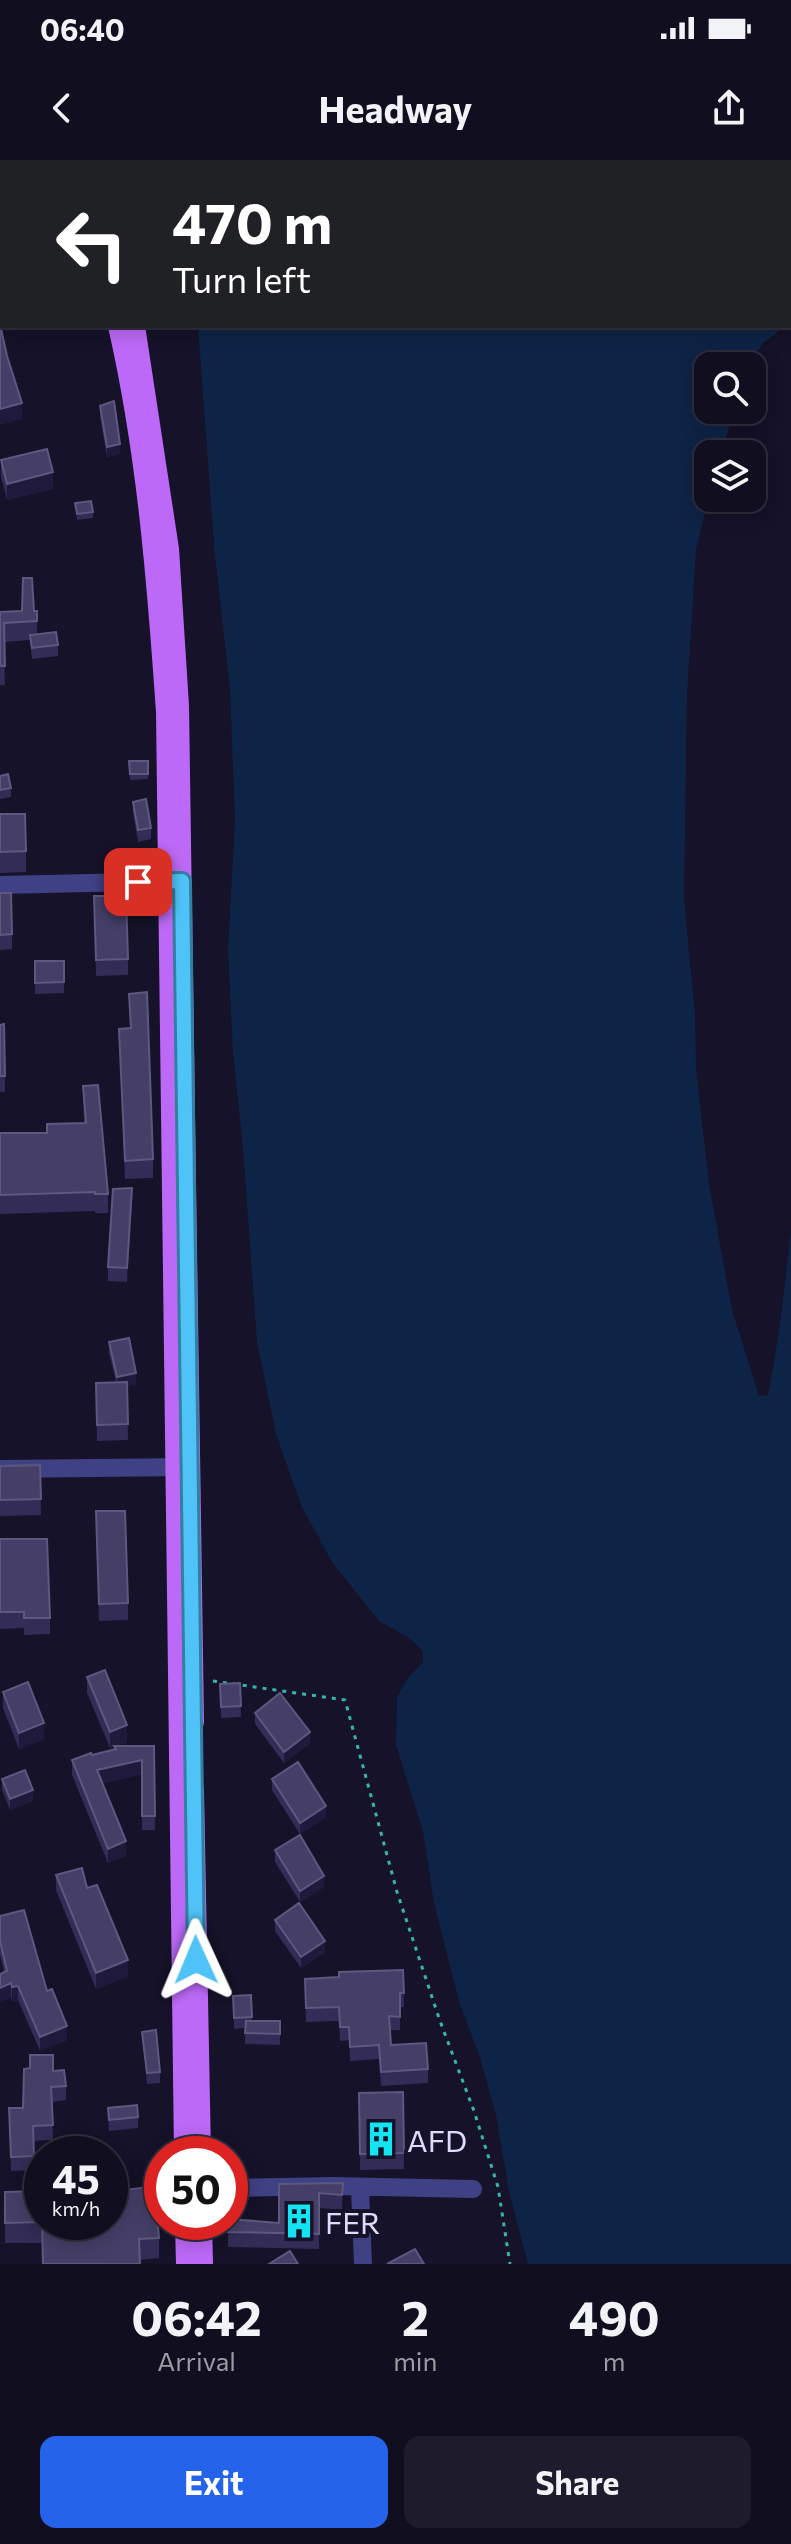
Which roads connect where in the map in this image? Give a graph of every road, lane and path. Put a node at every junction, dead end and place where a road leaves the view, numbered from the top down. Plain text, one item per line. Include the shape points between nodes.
1 (118, 328) edge
2 (135, 328) edge
3 (174, 881) junction
4 (0, 885) edge
5 (182, 1467) junction
6 (0, 1469) edge
7 (213, 1681) dead end
8 (189, 1990) junction
9 (185, 2136) edge
10 (200, 2136) edge
11 (248, 2188) edge
12 (360, 2188) junction
13 (473, 2189) dead end
14 (185, 2240) edge
15 (202, 2240) edge
16 (186, 2264) edge
17 (203, 2264) edge
18 (363, 2264) edge
19 (510, 2264) edge

1 - 3 main road via 158,590
2 - 3 main road via 169,549 179,706
3 - 4 street
3 - 5 main road
5 - 6 street
5 - 8 main road via 181,1771
7 - 19 path via 345,1700 397,1892 498,2187
8 - 9 main road
8 - 10 main road
11 - 12 street
12 - 13 street
12 - 18 street
14 - 16 main road
15 - 17 main road

